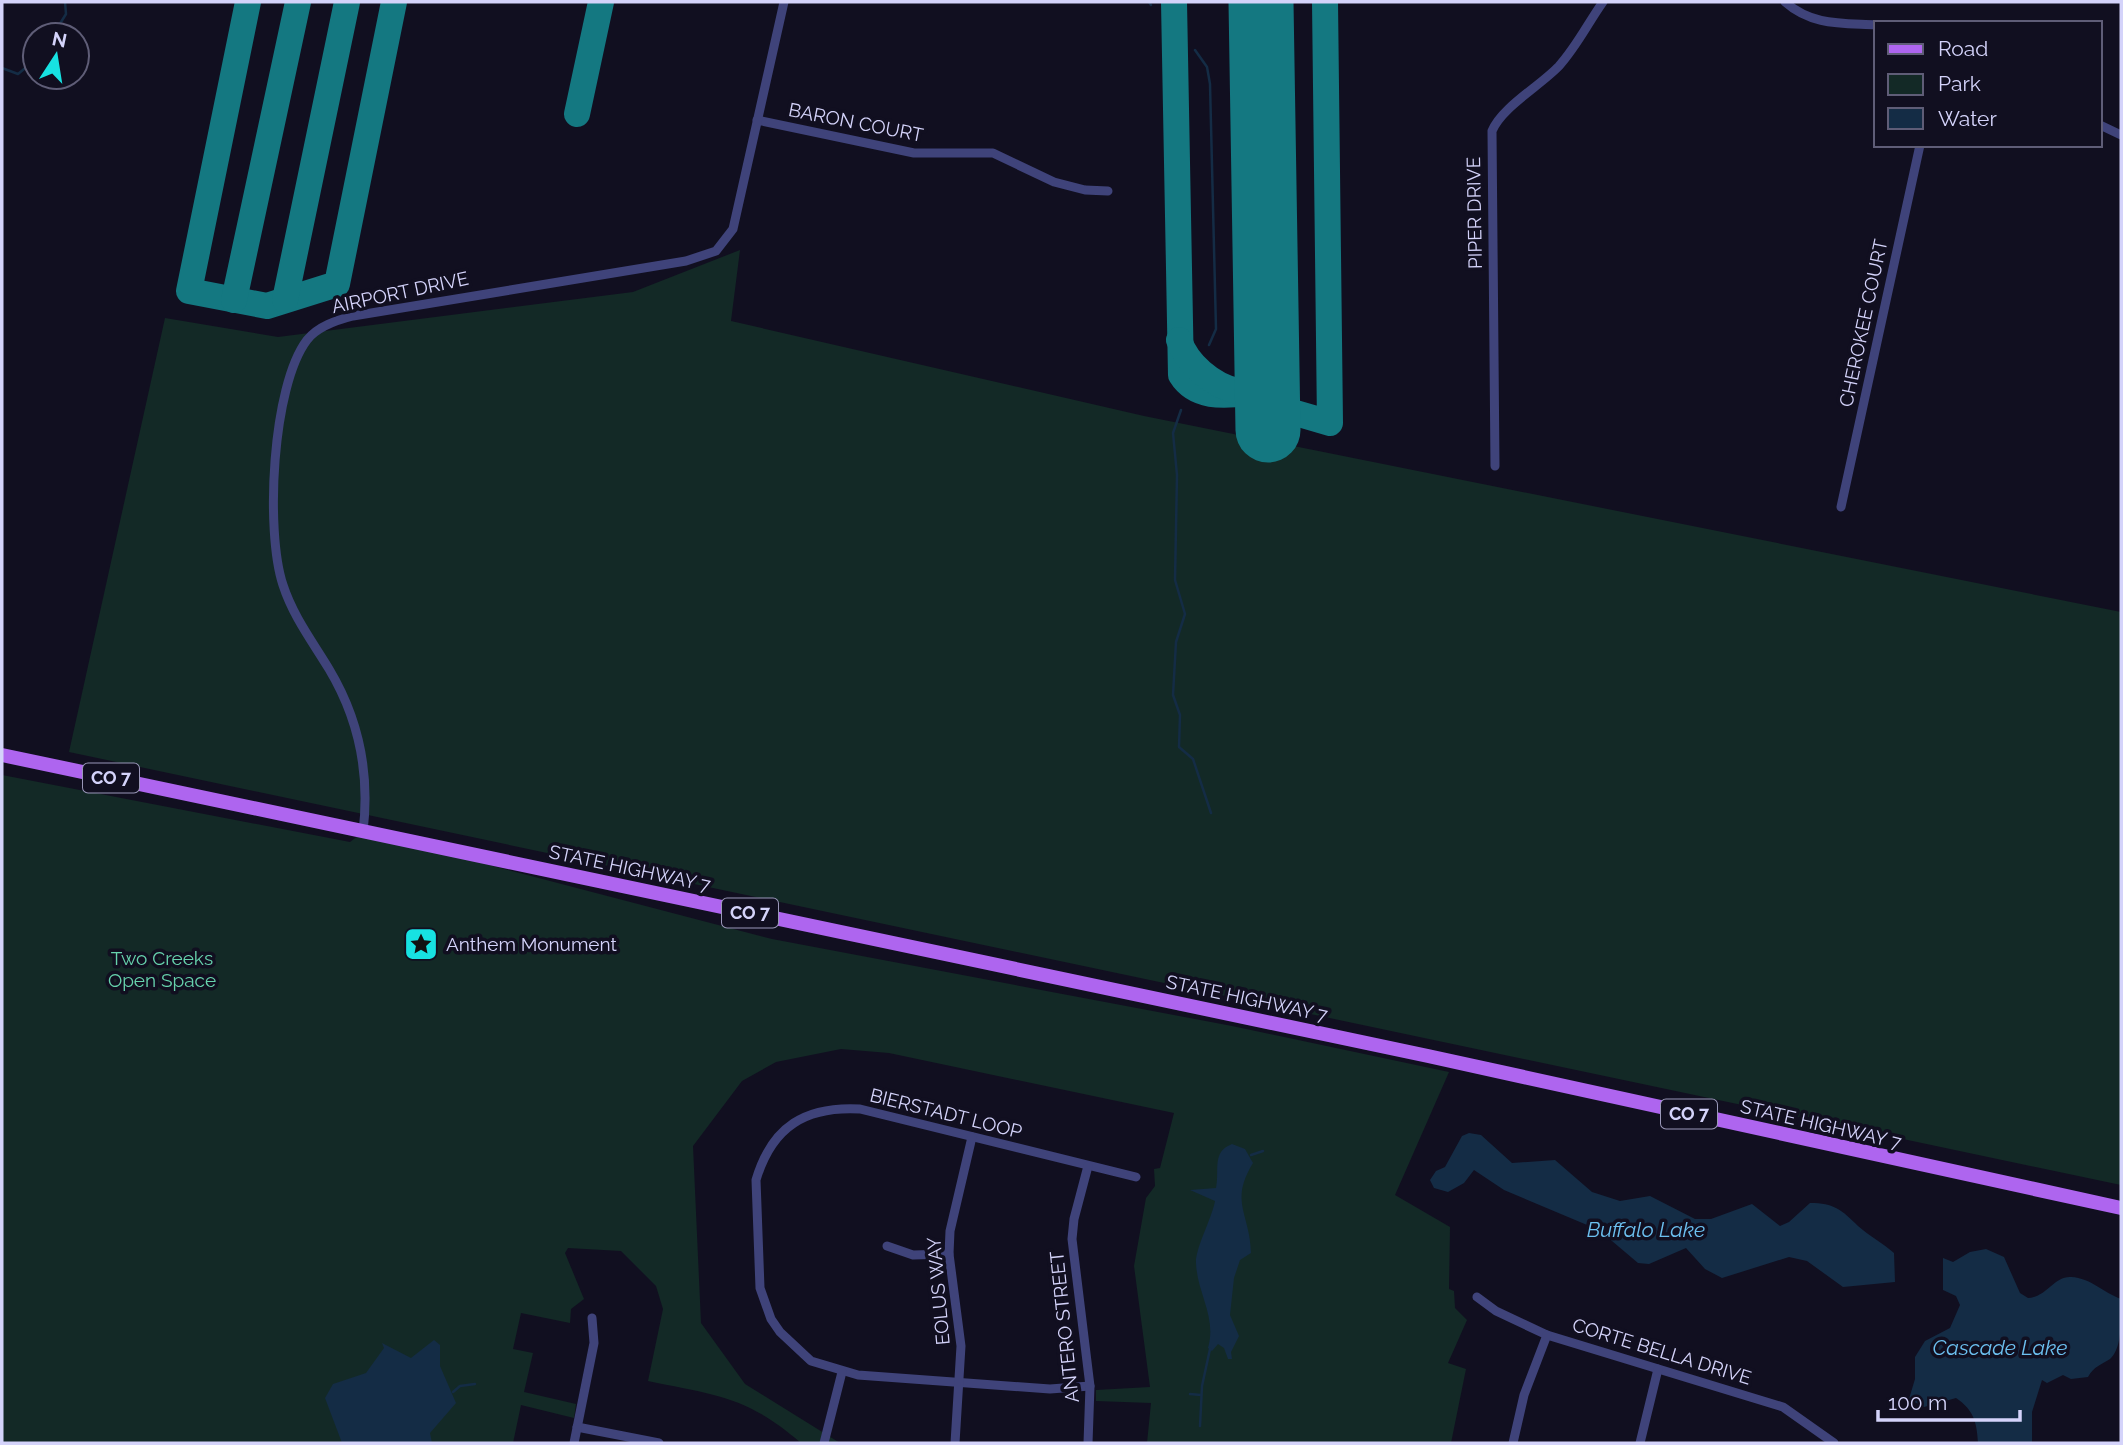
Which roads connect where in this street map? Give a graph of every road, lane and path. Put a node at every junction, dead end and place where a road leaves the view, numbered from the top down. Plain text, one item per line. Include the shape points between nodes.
1 (784, 2) edge
2 (1603, 2) edge
3 (1785, 2) edge
4 (1874, 24) edge
5 (757, 120) junction
6 (2102, 126) edge
7 (2121, 135) edge
8 (1920, 147) edge
9 (1108, 191) dead end
10 (1495, 466) dead end
11 (1841, 507) dead end
12 (2, 755) edge
13 (363, 832) junction
14 (972, 1137) junction
15 (1088, 1166) junction
16 (1136, 1177) dead end
17 (2121, 1209) edge
18 (887, 1246) dead end
19 (949, 1254) junction
20 (1476, 1297) dead end
21 (592, 1318) dead end
22 (1547, 1335) junction
23 (1658, 1369) junction
24 (842, 1372) junction
25 (960, 1383) junction
26 (1090, 1386) junction
27 (577, 1427) junction
28 (574, 1443) edge
29 (659, 1443) edge
30 (824, 1443) edge
31 (955, 1443) edge
32 (1088, 1443) edge
33 (1513, 1443) edge
34 (1640, 1443) edge
35 (1834, 1443) edge

1 - 5 street, AIRPORT DRIVE
2 - 10 street, PIPER DRIVE via 1563,61 1500,118 1492,131
3 - 4 street via 1817,21
5 - 9 street, BARON COURT via 914,153 993,153 1054,182
5 - 13 street, AIRPORT DRIVE via 733,229 716,251 686,261 353,316 325,326 307,340 291,374 280,432 271,503 273,541 282,584 295,614 339,686 354,722 366,784
6 - 7 street
8 - 11 street, CHEROKEE COURT
12 - 13 main road, CO 7
13 - 17 main road, STATE HIGHWAY 7 / CO 7 via 1429,1056
14 - 15 street, BIERSTADT LOOP
14 - 19 street, EOLUS WAY via 953,1210
14 - 24 street, BIERSTADT LOOP via 860,1109 834,1108 812,1113 783,1130 761,1163 756,1180 758,1251 765,1304 792,1346 811,1361
15 - 16 street, BIERSTADT LOOP
15 - 26 street, ANTERO STREET via 1072,1240
18 - 19 street via 913,1255
19 - 25 street, EOLUS WAY via 961,1346
20 - 22 street, CORTE BELLA DRIVE
21 - 27 street via 594,1343
22 - 23 street, CORTE BELLA DRIVE
22 - 33 street via 1524,1395
23 - 34 street
23 - 35 street, CORTE BELLA DRIVE via 1783,1407
24 - 25 street, BIERSTADT LOOP
24 - 30 street
25 - 26 street, BIERSTADT LOOP via 1050,1390
25 - 31 street, EOLUS WAY
26 - 32 street, ANTERO STREET
27 - 28 street
27 - 29 street

